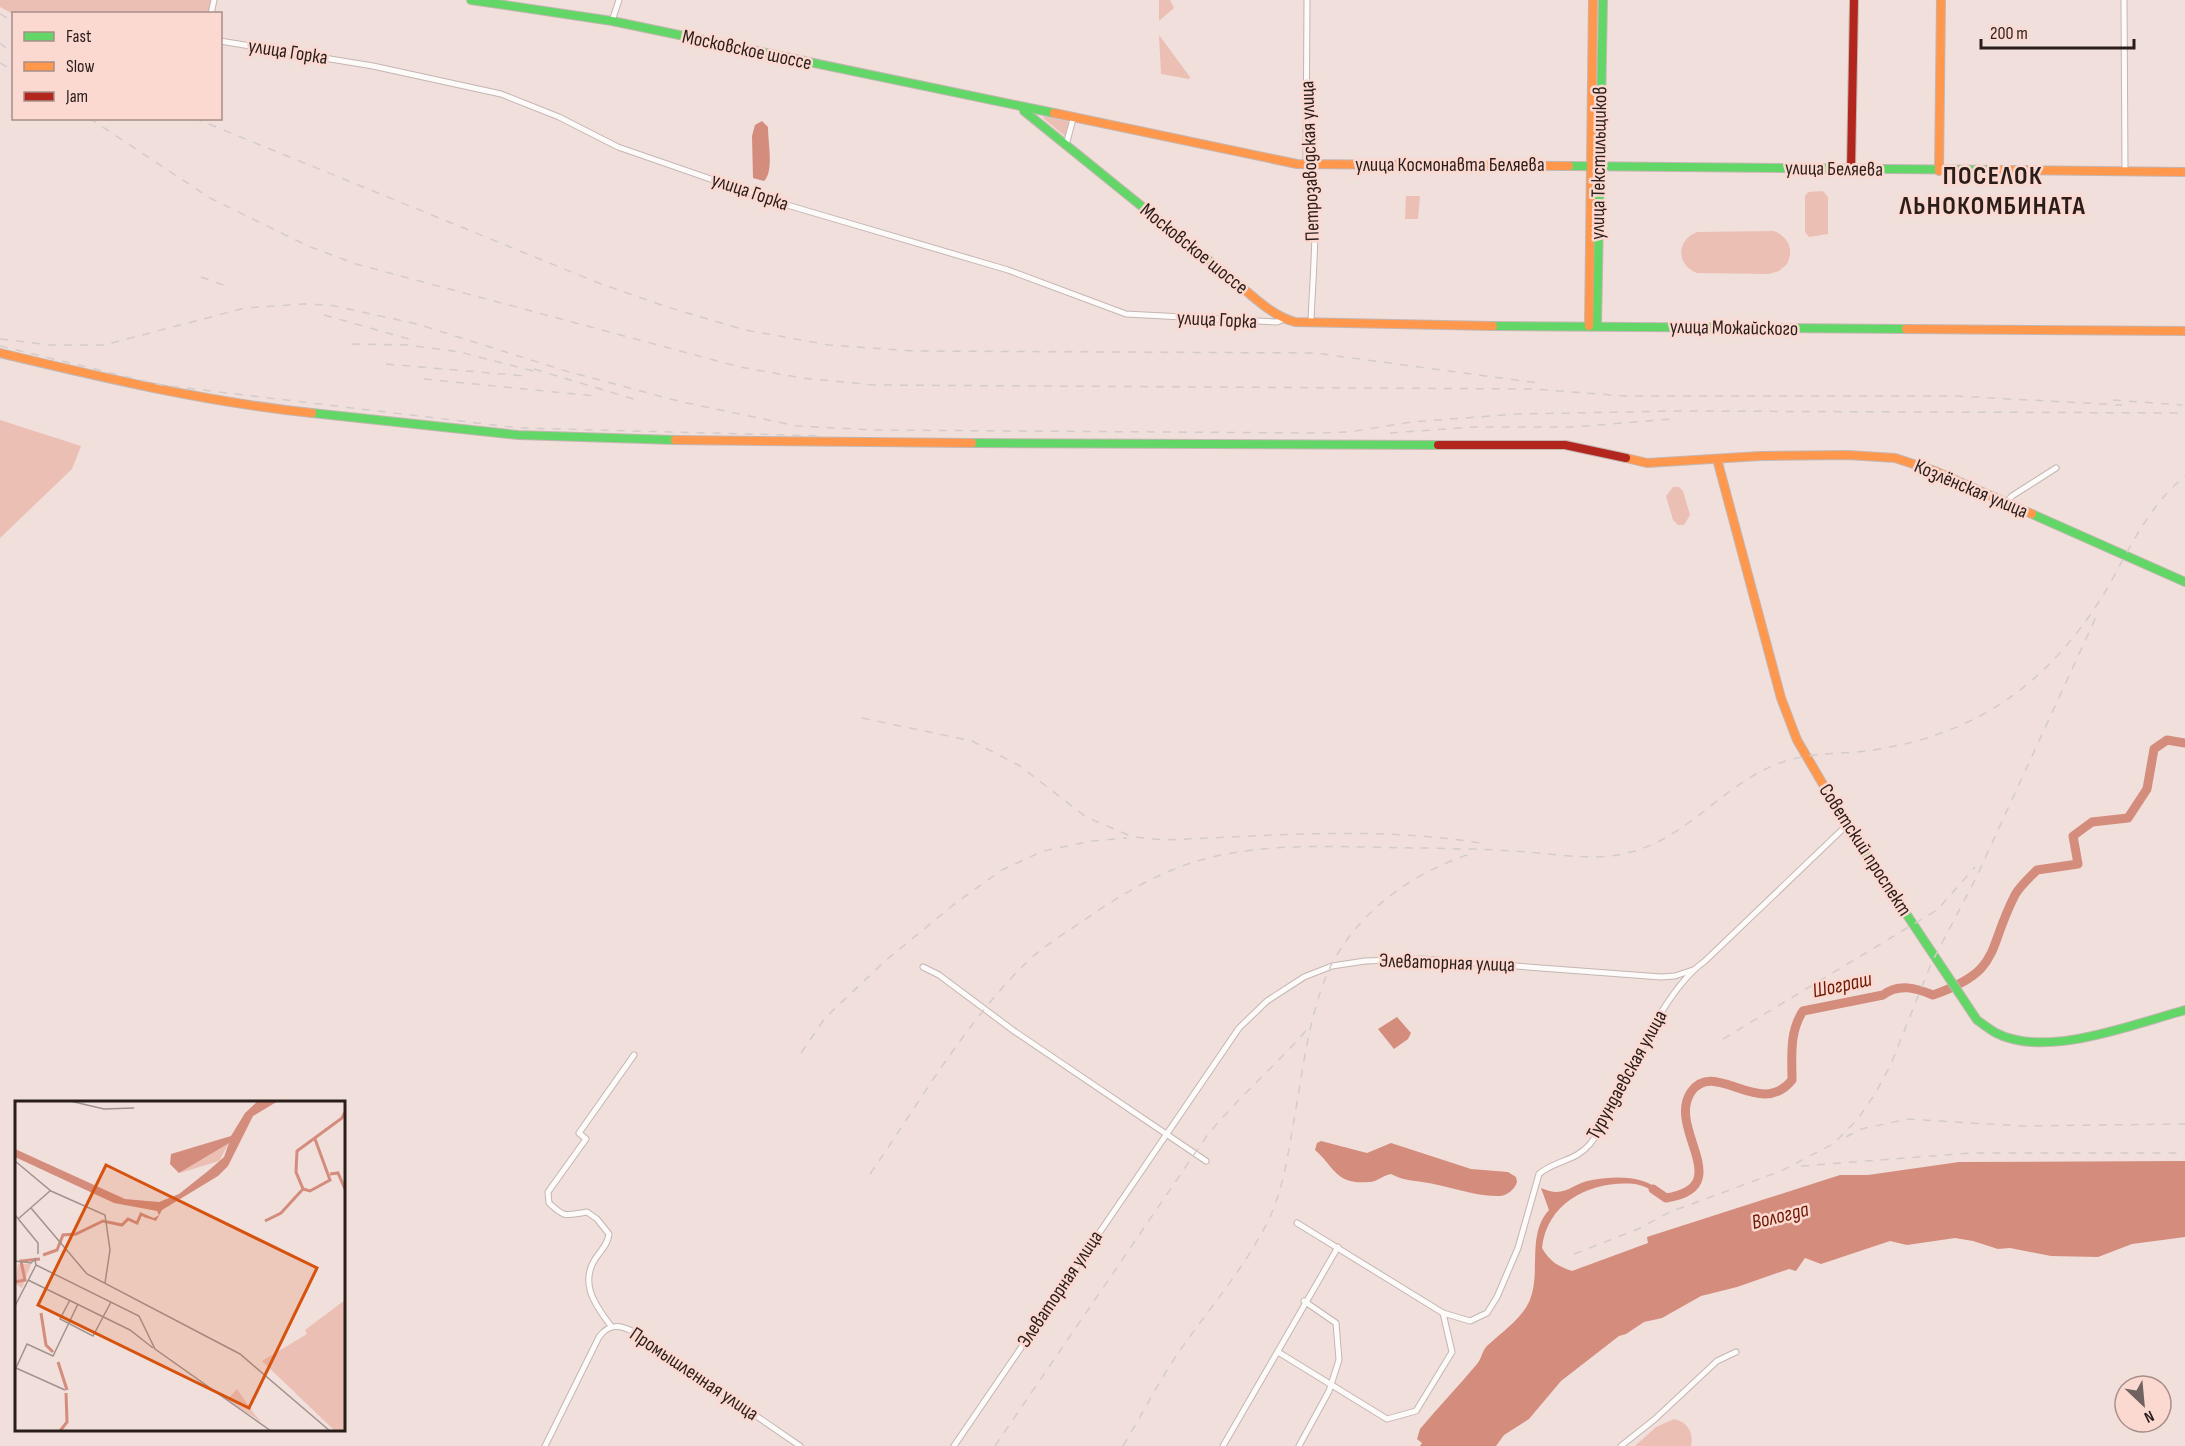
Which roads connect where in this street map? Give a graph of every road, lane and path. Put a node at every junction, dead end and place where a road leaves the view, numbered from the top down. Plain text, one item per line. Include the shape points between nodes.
1 (471, 0) edge
2 (619, 0) edge
3 (1307, 0) edge
4 (1593, 0) edge
5 (1603, 0) edge
6 (1854, 0) edge
7 (1941, 0) edge
8 (2124, 0) edge
9 (506, 2) edge
10 (612, 21) junction
11 (222, 41) edge
12 (1021, 108) junction
13 (1073, 119) junction
14 (1066, 145) junction
15 (1309, 165) junction
16 (1595, 166) junction
17 (1851, 169) junction
18 (1939, 171) junction
19 (2125, 172) junction
20 (2185, 172) edge
21 (1284, 319) junction
22 (1311, 322) junction
23 (1593, 326) junction
24 (2185, 331) edge
25 (0, 353) edge
26 (1718, 463) junction
27 (2056, 468) dead end
28 (2007, 503) junction
29 (2185, 582) edge
30 (1847, 825) junction
31 (923, 967) dead end
32 (1693, 970) junction
33 (2185, 1010) edge
34 (634, 1055) dead end
35 (1167, 1133) junction
36 (1206, 1161) dead end
37 (1297, 1223) dead end
38 (1338, 1247) junction
39 (1304, 1301) junction
40 (1443, 1313) junction
41 (612, 1326) junction
42 (1736, 1352) dead end
43 (1278, 1353) junction
44 (1331, 1385) junction
45 (546, 1446) edge
46 (800, 1446) edge
47 (954, 1446) edge
48 (1223, 1446) edge
49 (1299, 1446) edge
50 (1621, 1446) edge

1 - 9 street, Московское шоссе
2 - 10 street
3 - 15 street, Петрозаводская улица
4 - 16 street, улица Текстильщиков
5 - 16 street, улица Текстильщиков
6 - 17 street
7 - 18 street
8 - 19 street
9 - 10 street, Московское шоссе
10 - 12 street, Московское шоссе
11 - 21 street, улица Горка via 373,66 501,94 629,151 777,202 1008,270 1126,314 1277,322
12 - 13 street, Московское шоссе
12 - 14 street, Московское шоссе
13 - 14 street
13 - 15 street, Московское шоссе
14 - 21 street, Московское шоссе
15 - 16 street, улица Космонавта Беляева
15 - 22 street, Петрозаводская улица via 1313,222
16 - 17 street, улица Беляева
16 - 23 street, улица Текстильщиков
17 - 18 street, улица Беляева
18 - 19 street, улица Беляева
19 - 20 street, улица Беляева
21 - 22 street, улица Можайского
22 - 23 street, улица Можайского
23 - 24 street, улица Можайского
25 - 26 street, Козлёнская улица via 237,405 518,435 764,442 1565,445 1647,463
26 - 28 street, Козлёнская улица via 1744,456 1894,458 1935,471
26 - 30 street, Советский проспект via 1780,698 1805,756
27 - 28 street
28 - 29 street, Козлёнская улица
30 - 32 street, Турундаевская улица
30 - 33 street, Советский проспект via 1960,998 1991,1032 2027,1041 2079,1038
31 - 35 street
32 - 35 street, Элеваторная улица via 1661,977 1403,959 1328,968 1285,988 1252,1014
32 - 40 street, Турундаевская улица via 1669,1001 1592,1142 1577,1156 1548,1166 1539,1174 1518,1248 1487,1313 1470,1321
34 - 41 street via 579,1133 586,1139 548,1192 549,1203 561,1214 571,1217 587,1212 609,1234 587,1280
35 - 36 street
35 - 47 street, Элеваторная улица
37 - 38 street, Турундаевская улица
38 - 39 street
38 - 40 street, Турундаевская улица
39 - 43 street
39 - 44 street via 1336,1323 1339,1360
40 - 44 street via 1452,1352 1416,1411 1387,1419
41 - 45 street, Промышленная улица via 599,1336
41 - 46 street, Промышленная улица via 634,1332
42 - 50 street via 1717,1361
43 - 44 street
43 - 48 street
44 - 49 street

